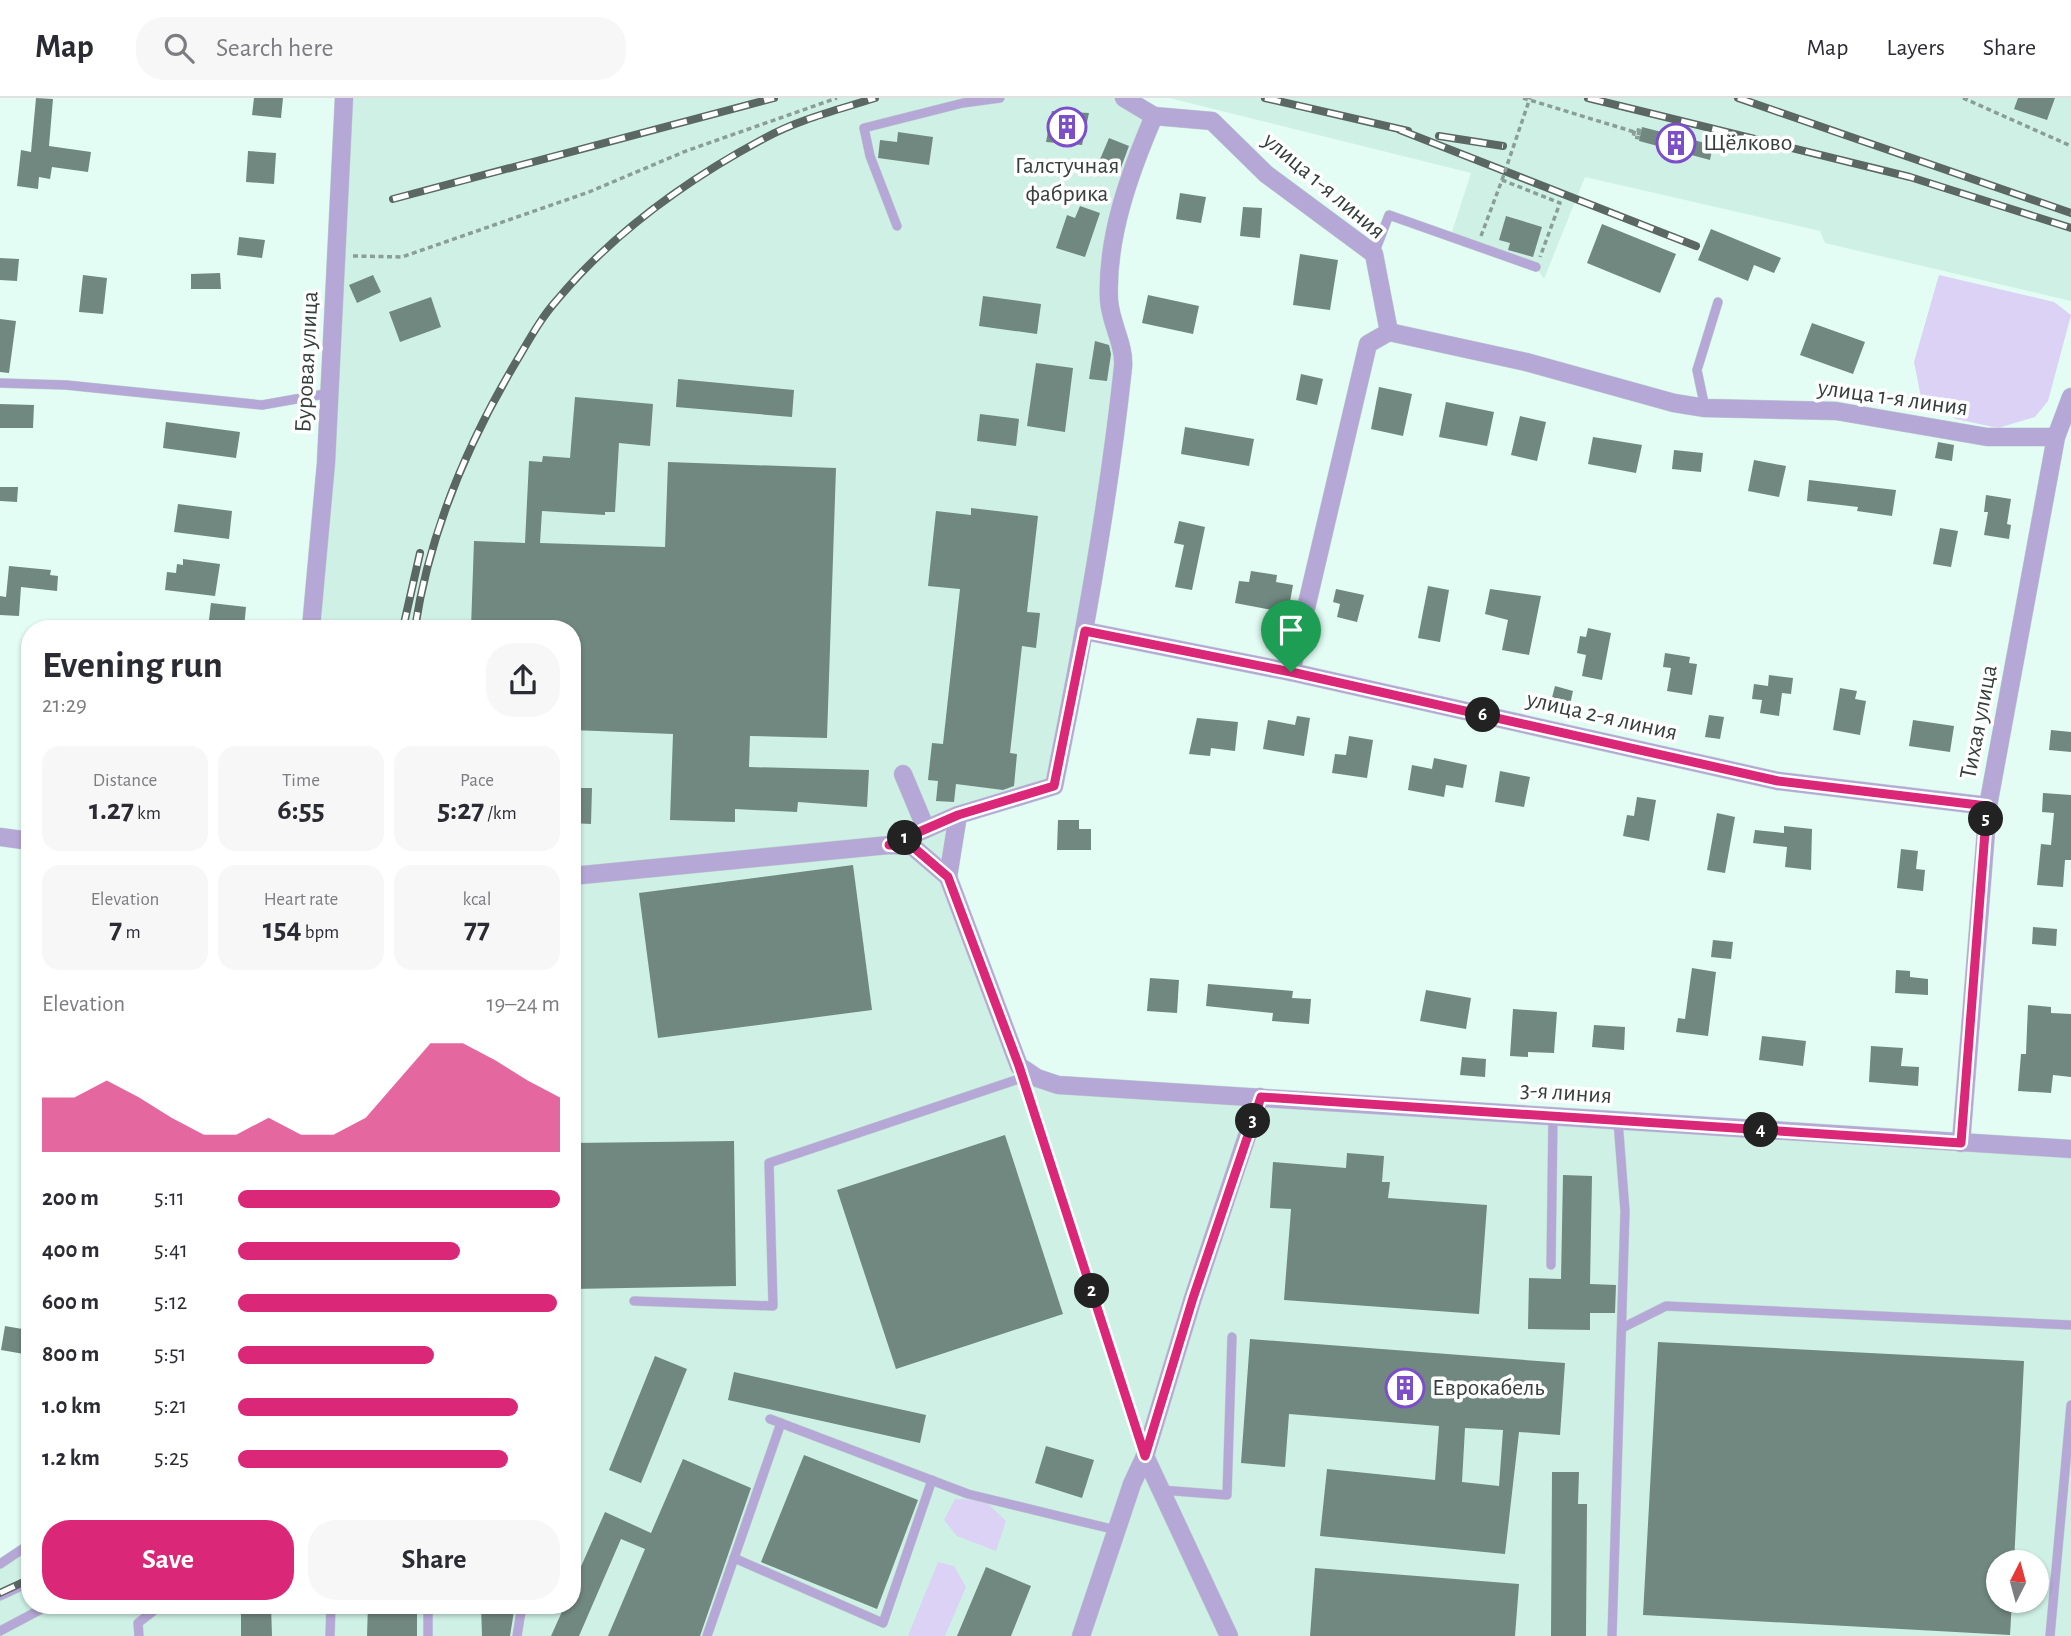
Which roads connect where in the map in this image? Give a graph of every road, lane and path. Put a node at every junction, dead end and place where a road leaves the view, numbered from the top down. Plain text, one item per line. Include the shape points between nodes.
1 (344, 98) edge
2 (837, 98) edge
3 (1000, 98) edge
4 (1124, 98) edge
5 (1523, 98) edge
6 (1963, 98) edge
7 (1530, 99) edge
8 (1154, 116) junction
9 (1641, 134) dead end
10 (2071, 146) edge
11 (1502, 180) junction
12 (897, 226) dead end
13 (1478, 245) junction
14 (1374, 254) junction
15 (337, 256) junction
16 (1536, 267) joint
17 (1718, 302) dead end
18 (1389, 332) junction
19 (0, 383) edge
20 (330, 393) junction
21 (2071, 397) edge
22 (1705, 408) junction
23 (2056, 437) junction
24 (312, 620) edge
25 (1085, 631) junction
26 (1291, 672) junction
27 (903, 774) dead end
28 (1987, 806) junction
29 (958, 815) junction
30 (926, 829) junction
31 (0, 837) edge
32 (21, 840) edge
33 (889, 845) junction
34 (581, 875) edge
35 (948, 877) junction
36 (1021, 1072) junction
37 (1261, 1097) junction
38 (1553, 1116) junction
39 (1618, 1121) junction
40 (1961, 1143) junction
41 (2071, 1149) edge
42 (1551, 1265) dead end
43 (634, 1301) dead end
44 (2071, 1325) edge
45 (1622, 1328) junction
46 (1232, 1337) dead end
47 (2071, 1405) edge
48 (770, 1419) dead end
49 (781, 1423) junction
50 (1145, 1456) junction
51 (932, 1480) junction
52 (1161, 1490) junction
53 (1116, 1530) junction
54 (21, 1550) edge
55 (734, 1558) junction
56 (0, 1564) edge
57 (21, 1586) edge
58 (0, 1596) edge
59 (32, 1614) edge
60 (150, 1614) edge
61 (331, 1614) edge
62 (428, 1614) edge
63 (521, 1614) edge
64 (0, 1631) edge
65 (139, 1636) edge
66 (330, 1636) edge
67 (428, 1636) edge
68 (517, 1636) edge
69 (707, 1636) edge
70 (1081, 1636) edge
71 (1229, 1636) edge
72 (1612, 1636) edge
73 (2050, 1636) edge

1 - 15 street, Буровая улица
2 - 15 path via 402,257
3 - 12 lane via 864,128
4 - 8 street
5 - 7 path
6 - 10 path
7 - 9 path
7 - 11 path, bridge
8 - 14 street, улица 1-я линия via 1212,121 1266,174
8 - 25 street via 1129,174 1111,262 1109,301 1123,363
11 - 13 path
11 - 16 path via 1560,203
13 - 14 lane via 1389,215
13 - 16 lane
14 - 18 street, улица 1-я линия
15 - 20 street, Буровая улица
17 - 22 lane via 1697,370
18 - 22 street, улица 1-я линия
18 - 26 street via 1368,344
19 - 20 lane via 66,385 262,405
20 - 24 street, Буровая улица
21 - 23 street, Тихая улица
22 - 23 street, улица 1-я линия via 1836,411 1987,437
23 - 28 street, Тихая улица
25 - 26 street, улица 2-я линия
25 - 29 street via 1054,786
26 - 28 street, улица 2-я линия via 1778,781
27 - 30 street
28 - 40 street, Тихая улица
29 - 30 street
29 - 35 street
30 - 33 street
31 - 32 street
33 - 34 street
33 - 35 street via 912,846
35 - 36 street
36 - 37 street, 3-я линия via 1058,1085
36 - 43 lane via 769,1163 773,1306
36 - 50 lane
37 - 38 street, 3-я линия
37 - 50 street
38 - 39 street, 3-я линия
38 - 42 lane
39 - 40 street, 3-я линия
39 - 45 lane via 1625,1211
40 - 41 street, 3-я линия
44 - 45 lane via 1666,1306
45 - 72 lane
46 - 52 lane via 1227,1494
47 - 73 lane
48 - 49 lane
49 - 51 lane
49 - 55 lane
50 - 52 street
50 - 53 street
51 - 53 lane via 968,1494
51 - 55 lane via 883,1623
52 - 71 street
53 - 70 street
54 - 56 lane
55 - 69 lane
57 - 58 lane
59 - 64 lane
60 - 65 lane via 138,1623
61 - 66 lane
62 - 67 lane
63 - 68 lane

